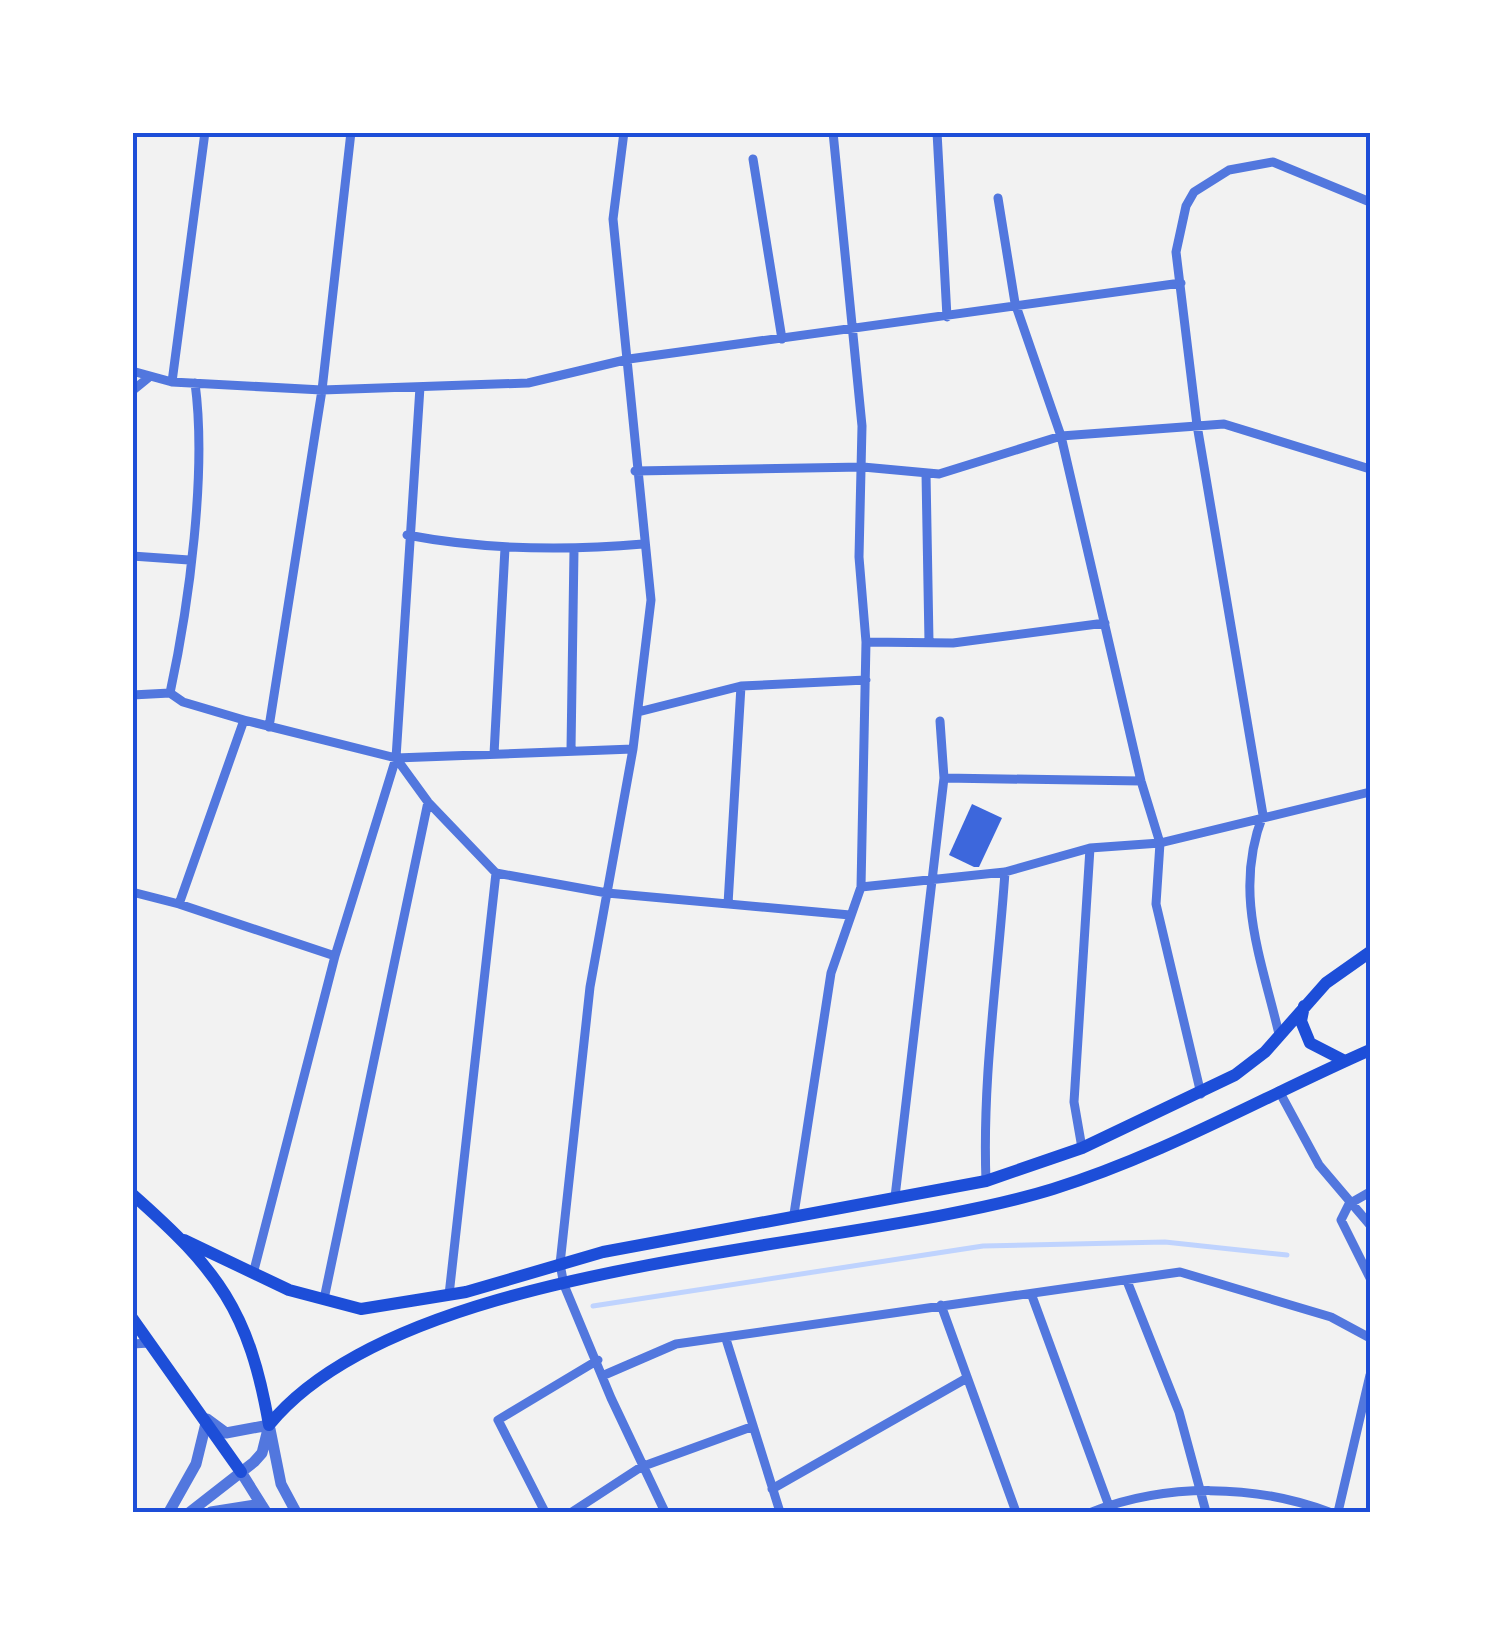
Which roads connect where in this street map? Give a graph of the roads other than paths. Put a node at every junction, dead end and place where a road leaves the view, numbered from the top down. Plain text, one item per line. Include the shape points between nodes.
1 (204, 132) edge
2 (350, 132) edge
3 (624, 132) edge
4 (833, 132) edge
5 (937, 132) edge
6 (753, 159) dead end
7 (998, 198) dead end
8 (1370, 202) edge
9 (1181, 283) junction
10 (1015, 302) junction
11 (948, 318) junction
12 (851, 329) junction
13 (782, 339) junction
14 (629, 359) junction
15 (132, 371) edge
16 (148, 378) junction
17 (172, 382) junction
18 (195, 383) junction
19 (420, 388) junction
20 (322, 390) junction
21 (132, 391) edge
22 (1197, 425) junction
23 (1062, 436) junction
24 (863, 467) junction
25 (1370, 469) edge
26 (635, 470) junction
27 (926, 473) junction
28 (407, 535) junction
29 (643, 544) junction
30 (505, 548) junction
31 (574, 550) junction
32 (132, 556) edge
33 (190, 560) junction
34 (1105, 623) junction
35 (866, 642) junction
36 (929, 642) junction
37 (866, 680) junction
38 (741, 686) junction
39 (170, 693) junction
40 (132, 695) edge
41 (638, 712) junction
42 (244, 720) junction
43 (940, 722) dead end
44 (269, 727) junction
45 (570, 749) junction
46 (633, 749) junction
47 (494, 754) junction
48 (396, 758) junction
49 (944, 778) junction
50 (1141, 781) junction
51 (1370, 792) edge
52 (428, 802) junction
53 (1262, 815) junction
54 (1160, 843) junction
55 (1090, 848) junction
56 (1005, 872) junction
57 (496, 873) junction
58 (931, 880) junction
59 (861, 887) junction
60 (132, 892) edge
61 (607, 893) junction
62 (179, 904) junction
63 (728, 904) junction
64 (850, 915) junction
65 (1367, 952) edge
66 (334, 956) junction
67 (1305, 1003) junction
68 (1279, 1034) junction
69 (1370, 1050) edge
70 (1345, 1061) junction
71 (1279, 1091) junction
72 (1202, 1094) junction
73 (1082, 1148) junction
74 (986, 1181) junction
75 (1370, 1192) edge
76 (132, 1194) edge
77 (895, 1197) junction
78 (1349, 1204) junction
79 (794, 1214) junction
80 (1370, 1225) edge
81 (184, 1240) junction
82 (253, 1274) junction
83 (562, 1275) junction
84 (1370, 1278) edge
85 (1127, 1281) junction
86 (449, 1295) junction
87 (1032, 1296) junction
88 (324, 1299) junction
89 (940, 1306) junction
90 (132, 1318) edge
91 (1370, 1338) edge
92 (726, 1340) junction
93 (150, 1343) junction
94 (132, 1344) edge
95 (598, 1360) junction
96 (1370, 1375) edge
97 (602, 1376) junction
98 (967, 1378) junction
99 (207, 1419) junction
100 (269, 1425) junction
101 (751, 1427) junction
102 (642, 1467) junction
103 (241, 1472) junction
104 (772, 1490) junction
105 (1200, 1490) junction
106 (1109, 1506) junction
107 (264, 1508) edge
108 (169, 1512) edge
109 (190, 1512) edge
110 (212, 1512) edge
111 (296, 1512) edge
112 (544, 1512) edge
113 (572, 1512) edge
114 (664, 1512) edge
115 (780, 1512) edge
116 (1016, 1512) edge
117 (1092, 1512) edge
118 (1206, 1512) edge
119 (1328, 1512) edge
120 (1338, 1512) edge

1 - 17 street
2 - 20 street
3 - 14 street via 613,219
4 - 12 street
5 - 11 street
6 - 13 street
7 - 10 street
8 - 9 street via 1273,162 1229,170 1194,192 1186,206 1176,252
9 - 10 street
9 - 22 street
10 - 11 street
10 - 23 street
11 - 12 street
12 - 13 street
12 - 24 street
13 - 14 street
14 - 19 street via 528,383
14 - 26 street
15 - 16 street
16 - 17 street
16 - 21 street
17 - 18 street
18 - 20 street
18 - 33 street
19 - 20 street
19 - 28 street
20 - 44 street
22 - 23 street
22 - 25 street via 1224,424
22 - 53 street
23 - 27 street
23 - 34 street
24 - 26 street
24 - 27 street
24 - 35 street via 859,557
26 - 29 street
27 - 36 street
28 - 30 street
28 - 48 street
29 - 31 street
29 - 41 street via 650,600
30 - 31 street
30 - 47 street
31 - 45 street
32 - 33 street
33 - 39 street
34 - 36 street
34 - 50 street
35 - 36 street
35 - 37 street
37 - 38 street
37 - 59 street
38 - 41 street
38 - 63 street
39 - 40 street
39 - 42 street
41 - 46 street
42 - 44 street
42 - 62 street
43 - 49 street
44 - 48 street
45 - 46 street
45 - 47 street
46 - 61 street
47 - 48 street
48 - 52 street
48 - 66 street
49 - 50 street
49 - 58 street
50 - 54 street
51 - 53 street
52 - 57 street
52 - 88 street
53 - 54 street
53 - 68 street via 1249,850 1246,891
54 - 55 street
54 - 72 street via 1156,904
55 - 56 street
55 - 73 street via 1074,1102
56 - 58 street
56 - 74 street via 983,1099
57 - 61 street
57 - 86 street
58 - 59 street
58 - 77 street
59 - 64 street
60 - 62 street
61 - 63 street
61 - 83 street via 590,987
62 - 66 street
63 - 64 street
64 - 79 street via 831,973
65 - 67 main road
66 - 82 street
67 - 68 main road
67 - 70 main road via 1302,1022 1310,1043
68 - 72 main road via 1250,1063
69 - 70 main road
70 - 71 main road
71 - 78 street
71 - 83 main road via 1152,1152 1052,1190 921,1219
72 - 73 main road
73 - 74 main road
74 - 77 main road
75 - 78 street
76 - 81 main road
77 - 79 main road
78 - 80 street
78 - 84 street via 1341,1220
79 - 83 main road
81 - 82 main road
81 - 100 main road via 240,1314 260,1370
82 - 88 main road
83 - 86 main road
83 - 95 street
83 - 100 main road via 415,1327 304,1392
85 - 87 street
85 - 91 street via 1180,1272 1331,1318
85 - 105 street via 1180,1412
86 - 88 main road via 361,1309
87 - 89 street
87 - 106 street
89 - 92 street
89 - 98 street
90 - 93 main road
92 - 97 street via 676,1344
92 - 101 street
93 - 94 street
93 - 99 main road
95 - 97 street
95 - 112 street via 498,1420
96 - 120 street
97 - 102 street
98 - 104 street
98 - 116 street
99 - 100 street via 226,1433
99 - 103 main road
99 - 108 street via 196,1464
100 - 103 street via 262,1452
100 - 111 street via 281,1484
101 - 102 street
101 - 104 street
102 - 113 street
102 - 114 street
103 - 107 street
103 - 109 street
104 - 115 street
105 - 106 street
105 - 118 street
105 - 119 street via 1302,1502
106 - 117 street
107 - 110 street

